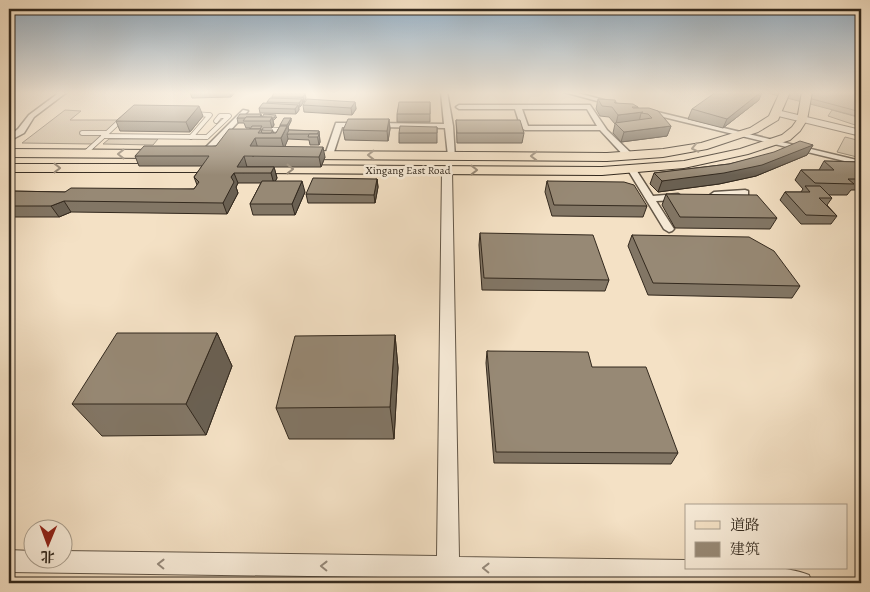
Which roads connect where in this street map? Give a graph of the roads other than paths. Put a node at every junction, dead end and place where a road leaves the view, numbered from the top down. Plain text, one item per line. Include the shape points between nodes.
1 (29, 120) edge
2 (122, 120) edge
3 (206, 120) edge
4 (225, 120) edge
5 (238, 120) edge
6 (448, 120) edge
7 (522, 120) edge
8 (596, 120) edge
9 (680, 120) edge
10 (771, 120) edge
11 (801, 120) edge
12 (823, 120) edge
13 (449, 126) junction
14 (602, 128) junction
15 (233, 129) edge
16 (250, 129) edge
17 (861, 131) edge
18 (82, 133) dead end
19 (282, 134) edge
20 (742, 134) junction
21 (105, 135) junction
22 (164, 137) junction
23 (191, 137) junction
24 (9, 139) edge
25 (775, 142) junction
26 (159, 143) dead end
27 (9, 153) edge
28 (206, 153) joint
29 (84, 154) junction
30 (168, 154) edge
31 (290, 155) edge
32 (328, 155) junction
33 (629, 156) junction
34 (450, 163) junction
35 (861, 163) edge
36 (9, 168) edge
37 (632, 170) junction
38 (745, 193) edge
39 (688, 196) edge
40 (707, 196) edge
41 (650, 198) junction
42 (669, 229) dead end
43 (9, 561) edge
44 (448, 568) junction
45 (801, 583) edge

1 - 24 street via 21,131
2 - 21 lane
3 - 23 lane
4 - 23 lane via 207,137
5 - 28 street
6 - 13 street
7 - 14 street via 525,128
8 - 14 street
9 - 20 street
10 - 20 main road, Xingang East Road
11 - 25 main road, Xingang East Road via 792,133
12 - 17 street
13 - 32 street via 339,125
13 - 34 street
14 - 33 street
15 - 28 lane
16 - 19 lane via 284,130
18 - 21 lane
20 - 25 street
20 -> 33 main road, Xingang East Road via 693,148
21 - 22 lane
21 - 29 lane
22 - 23 lane
22 - 26 lane
25 - 35 street
25 - 37 main road, Xingang East Road via 699,162
27 - 29 main road
30 -> 29 main road
31 - 32 main road, Xingang East Road
34 -> 32 main road, Xingang East Road
33 -> 34 main road, Xingang East Road
36 -> 34 main road, Xingang East Road
34 -> 37 main road, Xingang East Road
34 - 44 street
37 - 41 street
38 - 40 street
39 - 41 street
41 - 42 street
44 -> 43 street
45 -> 44 street via 710,571

